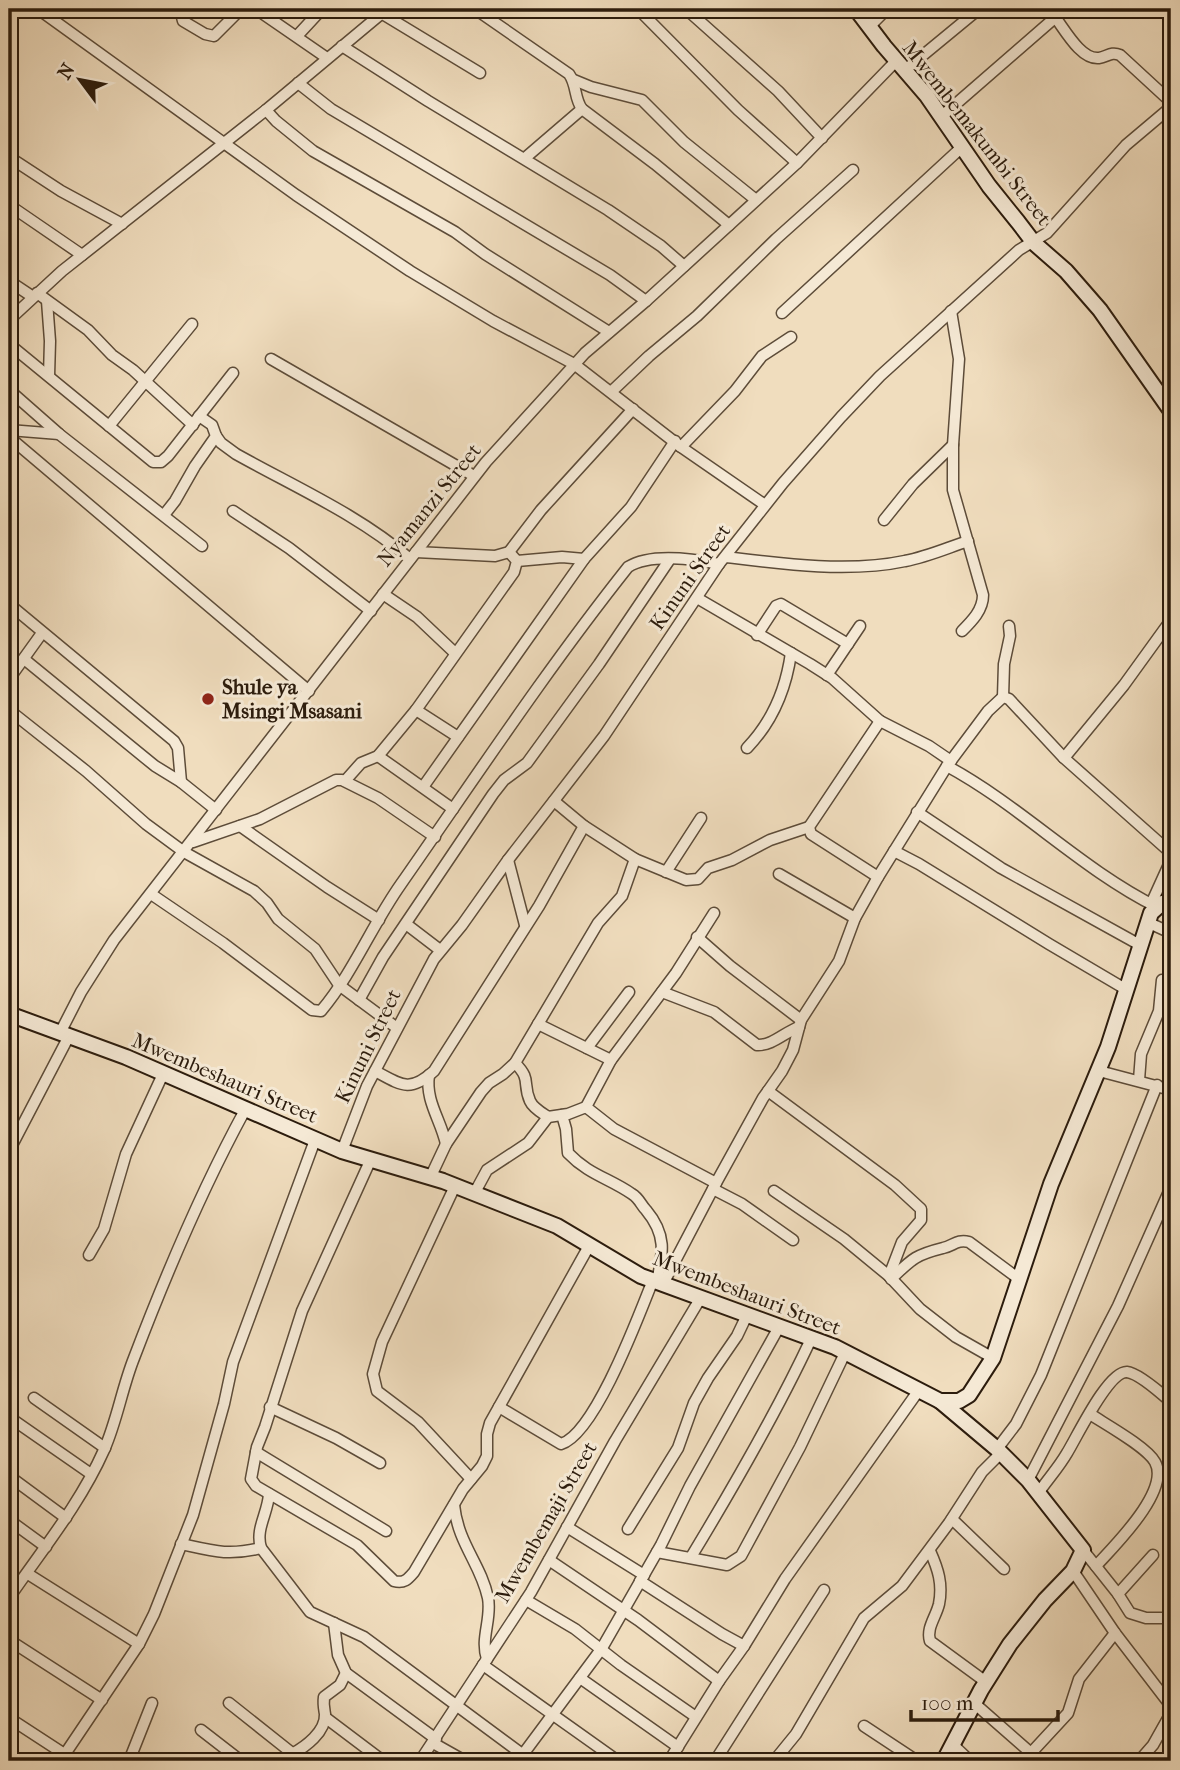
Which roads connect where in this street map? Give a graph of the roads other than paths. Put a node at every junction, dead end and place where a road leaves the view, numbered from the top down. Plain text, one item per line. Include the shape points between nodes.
1 (38, 9) edge
2 (180, 9) edge
3 (241, 9) edge
4 (256, 9) edge
5 (278, 9) edge
6 (322, 9) edge
7 (475, 9) edge
8 (638, 9) edge
9 (686, 9) edge
10 (856, 9) edge
11 (887, 9) edge
12 (979, 9) edge
13 (1065, 9) edge
14 (384, 11) edge
15 (1055, 17) junction
16 (271, 18) junction
17 (869, 27) junction
18 (297, 36) junction
19 (342, 46) junction
20 (327, 58) junction
21 (901, 66) junction
22 (480, 73) dead end
23 (573, 80) junction
24 (298, 83) junction
25 (1171, 102) edge
26 (1171, 107) edge
27 (582, 109) junction
28 (266, 110) junction
29 (942, 116) junction
30 (822, 138) junction
31 (223, 143) junction
32 (962, 147) junction
33 (9, 157) edge
34 (525, 158) junction
35 (797, 163) junction
36 (853, 170) dead end
37 (756, 200) junction
38 (9, 205) edge
39 (122, 224) junction
40 (729, 225) junction
41 (1034, 243) junction
42 (82, 255) junction
43 (684, 267) junction
44 (9, 281) edge
45 (35, 295) junction
46 (47, 301) junction
47 (646, 301) junction
48 (951, 311) junction
49 (782, 313) dead end
50 (9, 320) edge
51 (192, 324) dead end
52 (609, 332) junction
53 (791, 337) dead end
54 (9, 344) edge
55 (271, 359) dead end
56 (574, 364) junction
57 (233, 373) dead end
58 (49, 376) junction
59 (145, 381) junction
60 (9, 390) edge
61 (611, 392) junction
62 (634, 409) junction
63 (1171, 411) edge
64 (199, 415) junction
65 (193, 425) junction
66 (109, 426) junction
67 (9, 430) edge
68 (59, 434) junction
69 (216, 436) junction
70 (9, 437) edge
71 (678, 444) junction
72 (953, 445) junction
73 (474, 476) junction
74 (765, 505) junction
75 (233, 511) dead end
76 (164, 515) junction
77 (884, 520) dead end
78 (968, 541) junction
79 (202, 546) dead end
80 (509, 552) junction
81 (413, 555) junction
82 (584, 559) junction
83 (670, 559) junction
84 (517, 561) junction
85 (723, 561) junction
86 (383, 594) junction
87 (697, 598) junction
88 (10, 609) edge
89 (371, 611) junction
90 (1171, 620) edge
91 (860, 625) dead end
92 (1009, 626) dead end
93 (962, 631) dead end
94 (42, 633) junction
95 (757, 635) junction
96 (848, 644) junction
97 (455, 653) junction
98 (791, 653) junction
99 (24, 659) junction
100 (827, 675) junction
101 (9, 679) edge
102 (309, 691) junction
103 (1003, 697) junction
104 (9, 710) edge
105 (416, 710) junction
106 (880, 721) junction
107 (458, 737) junction
108 (747, 748) dead end
109 (378, 756) junction
110 (1064, 758) junction
111 (949, 764) junction
112 (345, 780) junction
113 (181, 782) junction
114 (424, 787) junction
115 (554, 801) junction
116 (453, 808) junction
117 (216, 810) junction
118 (917, 812) junction
119 (701, 818) dead end
120 (240, 826) junction
121 (584, 826) junction
122 (809, 827) junction
123 (435, 837) junction
124 (191, 843) junction
125 (894, 851) junction
126 (184, 852) junction
127 (1171, 853) edge
128 (635, 859) junction
129 (508, 860) junction
130 (1171, 860) edge
131 (666, 872) junction
132 (779, 874) dead end
133 (878, 877) junction
134 (151, 894) junction
135 (1171, 901) edge
136 (1154, 905) junction
137 (714, 913) dead end
138 (855, 918) junction
139 (379, 920) junction
140 (1147, 922) junction
141 (406, 924) junction
142 (526, 925) junction
143 (1171, 933) edge
144 (698, 937) junction
145 (1140, 945) junction
146 (440, 950) junction
147 (1162, 980) dead end
148 (339, 985) junction
149 (1127, 990) junction
150 (629, 992) dead end
151 (662, 992) junction
152 (359, 1000) junction
153 (9, 1014) edge
154 (538, 1024) junction
155 (800, 1024) junction
156 (397, 1028) junction
157 (64, 1035) junction
158 (587, 1048) junction
159 (611, 1060) junction
160 (514, 1063) junction
161 (375, 1071) junction
162 (1099, 1071) junction
163 (163, 1074) junction
164 (429, 1075) junction
165 (1139, 1080) junction
166 (1157, 1085) junction
167 (1171, 1090) edge
168 (768, 1091) junction
169 (586, 1107) junction
170 (245, 1110) junction
171 (562, 1115) junction
172 (548, 1117) junction
173 (315, 1140) junction
174 (446, 1144) junction
175 (9, 1151) edge
176 (342, 1151) junction
177 (371, 1159) junction
178 (430, 1178) junction
179 (455, 1186) junction
180 (714, 1186) junction
181 (774, 1191) dead end
182 (474, 1194) junction
183 (1170, 1195) edge
184 (793, 1240) dead end
185 (589, 1247) junction
186 (89, 1255) dead end
187 (890, 1277) junction
188 (1019, 1279) junction
189 (657, 1282) junction
190 (700, 1299) junction
191 (747, 1315) junction
192 (779, 1327) junction
193 (811, 1339) junction
194 (845, 1353) junction
195 (993, 1358) junction
196 (919, 1390) junction
197 (34, 1398) dead end
198 (940, 1401) junction
199 (1171, 1402) edge
200 (270, 1407) junction
201 (499, 1407) junction
202 (1090, 1414) junction
203 (9, 1416) edge
204 (105, 1448) junction
205 (999, 1451) junction
206 (256, 1452) junction
207 (380, 1463) dead end
208 (91, 1474) junction
209 (9, 1476) edge
210 (471, 1479) junction
211 (1028, 1480) junction
212 (1039, 1492) junction
213 (269, 1494) junction
214 (454, 1505) junction
215 (66, 1518) junction
216 (952, 1519) junction
217 (9, 1520) edge
218 (567, 1527) junction
219 (628, 1529) dead end
220 (386, 1531) dead end
221 (181, 1544) junction
222 (46, 1547) junction
223 (261, 1548) junction
224 (1083, 1550) junction
225 (930, 1551) junction
226 (657, 1552) junction
227 (1153, 1555) dead end
228 (691, 1557) junction
229 (549, 1560) junction
230 (1096, 1566) junction
231 (1004, 1569) dead end
232 (1073, 1571) junction
233 (28, 1573) junction
234 (642, 1578) junction
235 (824, 1590) dead end
236 (1118, 1594) junction
237 (9, 1598) edge
238 (526, 1601) junction
239 (623, 1611) junction
240 (1171, 1618) edge
241 (334, 1623) junction
242 (1115, 1633) junction
243 (9, 1640) edge
244 (139, 1644) junction
245 (744, 1646) junction
246 (601, 1648) junction
247 (485, 1662) junction
248 (346, 1673) junction
249 (580, 1678) junction
250 (719, 1681) junction
251 (986, 1682) junction
252 (102, 1700) junction
253 (152, 1703) dead end
254 (229, 1703) dead end
255 (974, 1703) junction
256 (457, 1705) junction
257 (1171, 1706) edge
258 (1171, 1713) edge
259 (553, 1716) junction
260 (9, 1717) edge
261 (696, 1717) junction
262 (326, 1718) junction
263 (864, 1726) dead end
264 (201, 1730) dead end
265 (435, 1741) junction
266 (952, 1744) junction
267 (678, 1747) junction
268 (65, 1754) junction
269 (292, 1754) junction
270 (1031, 1754) junction
271 (520, 1758) edge
272 (75, 1761) edge
273 (129, 1761) edge
274 (241, 1761) edge
275 (302, 1761) edge
276 (383, 1761) edge
277 (420, 1761) edge
278 (465, 1761) edge
279 (618, 1761) edge
280 (669, 1761) edge
281 (715, 1761) edge
282 (774, 1761) edge
283 (917, 1761) edge
284 (944, 1761) edge
285 (971, 1761) edge
286 (1040, 1761) edge
287 (1139, 1761) edge

1 - 31 street
2 - 3 street via 183,21 214,36
4 - 16 street
5 - 16 street
6 - 18 street
7 - 23 street
8 - 35 street
9 - 30 street via 799,111
10 - 17 street, Mwembemakumbi Street
11 - 17 street
12 - 21 street, Nyamanzi Street
13 - 15 street
14 - 19 street
14 - 22 street
15 - 25 street via 1088,56 1120,55
15 - 29 street
16 - 18 street
17 - 21 street, Mwembemakumbi Street
18 - 20 street
19 - 20 street
19 - 34 street
20 - 24 street
21 - 29 street, Mwembemakumbi Street
21 - 30 street, Nyamanzi Street
23 - 27 street
23 - 37 street via 642,100 684,142
24 - 28 street
24 - 47 street via 331,109
26 - 41 street, Kinuni Street via 1126,145
27 - 34 street
27 - 40 street
28 - 31 street
28 - 52 street via 313,151 455,232
29 - 32 street, Mwembemakumbi Street
30 - 35 street, Nyamanzi Street
31 - 39 street
31 - 56 street via 410,271
32 - 41 street, Mwembemakumbi Street
32 - 49 street
33 - 39 street
34 - 43 street via 627,222
35 - 37 street, Nyamanzi Street
36 - 61 street
37 - 40 street, Nyamanzi Street
38 - 42 street
39 - 42 street
40 - 43 street, Nyamanzi Street
41 - 48 street, Kinuni Street via 1019,250
41 - 63 street, Mwembemakumbi Street via 1100,310
42 - 45 street
43 - 47 street, Nyamanzi Street
44 - 45 street
45 - 46 street
45 - 50 street
46 - 58 street
46 - 59 street
47 - 52 street, Nyamanzi Street
48 - 72 street via 959,359
48 - 74 street, Kinuni Street via 864,392
51 - 59 street
52 - 56 street, Nyamanzi Street
53 - 71 street via 762,356 735,391
54 - 58 street
55 - 73 street
56 - 61 street
56 - 73 street, Nyamanzi Street
57 - 64 street
58 - 66 street
59 - 65 street
59 - 66 street
60 - 68 street
61 - 62 street
62 - 71 street
62 - 80 street
64 - 65 street
64 - 69 street via 212,425
65 - 66 street via 161,462 153,462
67 - 68 street
68 - 76 street
69 - 76 street
69 - 81 street via 236,454
70 - 102 street
71 - 74 street
71 - 82 street
72 - 77 street
72 - 78 street via 953,490
73 - 81 street, Nyamanzi Street
74 - 85 street, Kinuni Street
75 - 89 street
76 - 79 street
78 - 85 street via 906,561 864,567
78 - 93 street via 983,603
80 - 81 street via 495,556
80 - 84 street
81 - 86 street, Nyamanzi Street
82 - 84 street via 562,556
82 - 107 street
83 - 85 street
83 - 116 street via 637,561 628,567
83 - 141 street via 527,763 493,794
84 - 97 street via 514,572
85 - 87 street, Kinuni Street
86 - 89 street, Nyamanzi Street
86 - 97 street via 417,617
87 - 95 street
87 - 115 street, Kinuni Street
88 - 94 street
89 - 102 street, Nyamanzi Street
90 - 110 street
91 - 96 street
92 - 103 street
94 - 99 street
94 - 113 street via 174,741
95 - 96 street via 780,604
95 - 98 street
96 - 100 street
97 - 105 street
98 - 100 street
98 - 108 street via 781,698 761,734
99 - 101 street
99 - 113 street
100 - 106 street
102 - 117 street, Nyamanzi Street
103 - 110 street
103 - 111 street
104 - 126 street
105 - 107 street
105 - 109 street
106 - 111 street via 929,747
106 - 122 street
107 - 114 street
109 - 112 street via 361,763
109 - 114 street
110 - 127 street
111 - 118 street
111 - 136 street via 1127,891
112 - 120 street via 336,780
112 - 123 street
113 - 117 street
114 - 116 street
115 - 121 street
115 - 129 street, Kinuni Street
116 - 123 street
117 - 124 street, Nyamanzi Street
118 - 125 street
118 - 145 street via 1002,868
119 - 131 street
120 - 124 street
120 - 139 street
121 - 128 street
121 - 142 street
122 - 131 street via 708,868 698,879 686,880
122 - 133 street via 811,834
123 - 139 street
124 - 126 street, Nyamanzi Street
125 - 133 street
125 - 149 street
126 - 134 street, Nyamanzi Street
126 - 148 street via 254,891 278,919 315,949
128 - 131 street
128 - 154 street via 622,896 598,923
129 - 142 street
129 - 146 street, Kinuni Street
130 - 136 street
132 - 138 street
133 - 138 street
134 - 148 street via 312,1010 321,1011
134 - 157 street, Nyamanzi Street via 80,992
135 - 136 street
136 - 140 street
137 - 144 street
138 - 155 street via 839,961
139 - 148 street
140 - 143 street
140 - 145 street
141 - 146 street
141 - 152 street
142 - 164 street
144 - 151 street
144 - 155 street
145 - 149 street
146 - 156 street, Kinuni Street
147 - 165 street via 1159,1011 1141,1054
148 - 152 street
149 - 162 street
150 - 158 street
151 - 155 street via 714,1012 757,1045 763,1046
151 - 159 street
152 - 156 street
153 - 157 street, Mwembeshauri Street
154 - 158 street
154 - 160 street
155 - 168 street via 793,1050
156 - 161 street, Kinuni Street
157 - 163 street, Mwembeshauri Street
157 - 175 street, Nyamanzi Street
158 - 159 street
159 - 169 street
160 - 172 street via 525,1073 530,1101
160 - 174 street via 489,1083
161 - 164 street via 406,1087
161 - 176 street, Kinuni Street
162 - 165 street
162 - 188 street via 1051,1184
163 - 170 street, Mwembeshauri Street
163 - 186 street via 126,1154 104,1229
164 - 174 street via 429,1099
165 - 166 street
166 - 167 street
166 - 205 street via 1041,1375
168 - 180 street
168 - 187 street via 921,1209 921,1220 902,1242
169 - 171 street
169 - 180 street via 614,1129
170 - 173 street, Mwembeshauri Street
170 - 204 street via 212,1173 152,1312
171 - 172 street
171 - 189 street via 568,1153 584,1169 635,1195 654,1221 663,1242
172 - 182 street via 528,1143 487,1170
173 - 176 street, Mwembeshauri Street
173 - 221 street via 233,1362 193,1515
174 - 178 street
176 - 177 street, Mwembeshauri Street
177 - 178 street, Mwembeshauri Street
177 - 200 street via 302,1311
178 - 179 street, Mwembeshauri Street
179 - 182 street, Mwembeshauri Street
179 - 210 street via 382,1342 373,1374 377,1391 418,1422
180 - 184 street
180 - 189 street
181 - 187 street
182 - 185 street, Mwembeshauri Street via 557,1226
183 - 211 street
185 - 189 street, Mwembeshauri Street
185 - 201 street
187 - 188 street via 924,1252 961,1240
187 - 195 street via 920,1309
188 - 195 street
189 - 190 street, Mwembeshauri Street
189 - 201 street via 612,1376 570,1442 561,1444
190 - 191 street, Mwembeshauri Street
190 - 218 street, Mwembemaji Street
191 - 192 street, Mwembeshauri Street
191 - 219 street via 694,1403 678,1448
192 - 193 street, Mwembeshauri Street
192 - 226 street
193 - 194 street, Mwembeshauri Street
193 - 228 street
194 - 196 street, Mwembeshauri Street
194 - 228 street via 741,1556 727,1565
195 - 198 street via 969,1395 959,1401
196 - 198 street, Mwembeshauri Street
196 - 245 street via 785,1579
197 - 204 street
198 - 205 street, Mwembeshauri Street
199 - 202 street via 1124,1372 1112,1380
200 - 206 street
200 - 207 street
201 - 210 street via 487,1434 487,1456
202 - 212 street
202 - 230 street via 1140,1448 1158,1469 1139,1517
203 - 208 street
204 - 208 street
205 - 211 street, Mwembeshauri Street
205 - 216 street
206 - 213 street via 251,1481
206 - 220 street
208 - 215 street
209 - 215 street
210 - 214 street
211 - 212 street, Mwembeshauri Street
212 - 224 street, Mwembeshauri Street
213 - 214 street via 357,1545 400,1583 414,1572
213 - 223 street via 258,1538
214 - 247 street via 459,1534 489,1601
215 - 222 street
216 - 225 street
216 - 231 street
217 - 222 street
218 - 229 street, Mwembemaji Street
218 - 234 street
221 - 223 street via 221,1553
221 - 244 street
222 - 233 street
223 - 241 street via 310,1612
224 - 230 street
224 - 232 street
225 - 251 street via 941,1586 928,1633 930,1641
225 - 282 street via 902,1586 864,1618 796,1734
226 - 228 street
226 - 234 street
227 - 236 street
229 - 238 street, Mwembemaji Street
229 - 239 street
230 - 236 street
232 - 242 street
232 - 251 street via 1010,1644
233 - 237 street
233 - 244 street
234 - 239 street
234 - 245 street
235 - 281 street
236 - 240 street via 1130,1614
238 - 246 street
238 - 247 street, Mwembemaji Street
239 - 246 street
239 - 250 street
241 - 248 street via 338,1655
241 - 256 street via 364,1637
242 - 257 street
242 - 270 street via 1079,1679 1068,1713
243 - 252 street
244 - 252 street
245 - 250 street
246 - 249 street
246 - 261 street
247 - 256 street, Mwembemaji Street
247 - 259 street
248 - 262 street via 340,1685 324,1697
248 - 265 street
249 - 259 street
249 - 267 street
250 - 261 street
251 - 255 street
252 - 268 street
253 - 273 street
254 - 269 street
255 - 266 street
255 - 270 street
256 - 265 street, Mwembemaji Street
256 - 271 street
258 - 287 street
259 - 271 street
259 - 279 street
260 - 268 street
261 - 267 street
262 - 269 street via 307,1746
262 - 276 street
263 - 283 street
264 - 274 street
265 - 277 street, Mwembemaji Street
265 - 278 street
266 - 284 street
266 - 285 street
267 - 280 street
268 - 272 street
269 - 275 street
270 - 286 street

